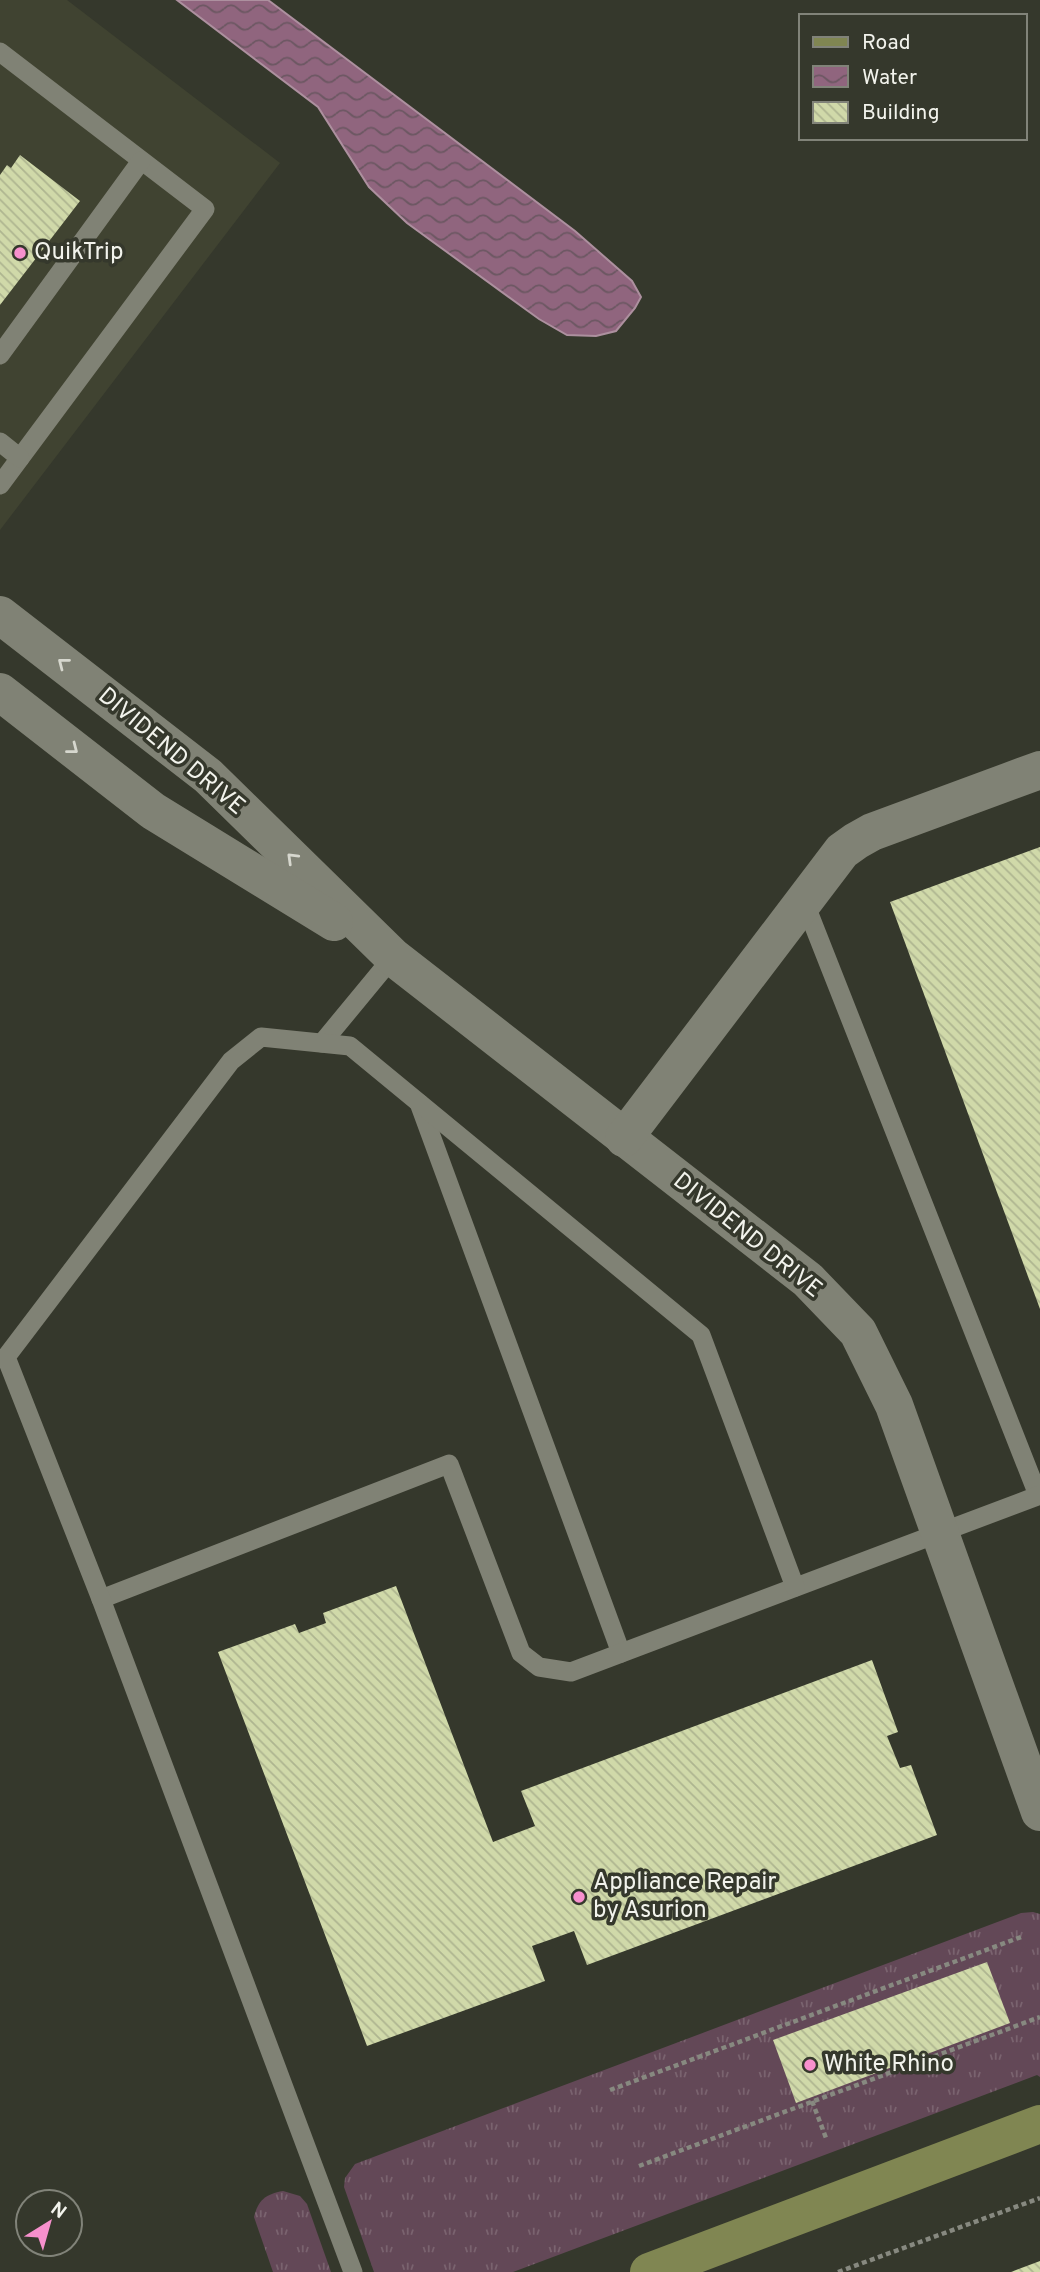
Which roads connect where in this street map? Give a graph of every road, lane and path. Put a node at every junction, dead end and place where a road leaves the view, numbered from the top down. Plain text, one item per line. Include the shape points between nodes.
1 (0, 52) edge
2 (141, 161) junction
3 (0, 355) edge
4 (0, 442) edge
5 (20, 458) junction
6 (0, 485) edge
7 (0, 615) edge
8 (0, 692) edge
9 (1040, 770) edge
10 (804, 901) junction
11 (393, 957) junction
12 (322, 1043) junction
13 (419, 1102) junction
14 (624, 1139) junction
15 (3, 1361) edge
16 (1039, 1495) edge
17 (940, 1533) junction
18 (795, 1587) junction
19 (101, 1599) junction
20 (621, 1653) junction
21 (1040, 1812) edge
22 (1021, 1937) dead end
23 (1040, 2017) edge
24 (610, 2090) dead end
25 (812, 2101) junction
26 (1040, 2124) edge
27 (826, 2138) dead end
28 (639, 2166) dead end
29 (1040, 2198) edge
30 (353, 2272) edge
31 (649, 2272) edge
32 (838, 2272) edge

1 - 2 lane
2 - 3 lane
2 - 5 lane via 205,209
4 - 5 lane
5 - 6 lane
11 -> 7 street, DIVIDEND DRIVE via 208,776
8 -> 11 street, DIVIDEND DRIVE via 153,811
9 - 10 street via 872,832 842,851
10 - 14 street
10 - 16 lane
11 - 12 lane
11 - 14 street, DIVIDEND DRIVE
12 - 13 lane via 351,1046
12 - 15 lane via 261,1037 231,1061
13 - 18 lane via 701,1335
13 - 20 lane
14 - 17 street, DIVIDEND DRIVE via 808,1280 858,1332 894,1405
15 - 19 lane
16 - 17 lane
17 - 18 lane
17 - 21 street, DIVIDEND DRIVE
18 - 20 lane
19 - 20 lane via 449,1464 522,1653 539,1667 571,1672
19 - 30 lane
22 - 24 path
23 - 25 path
25 - 27 path
25 - 28 path
26 - 31 street
29 - 32 path

